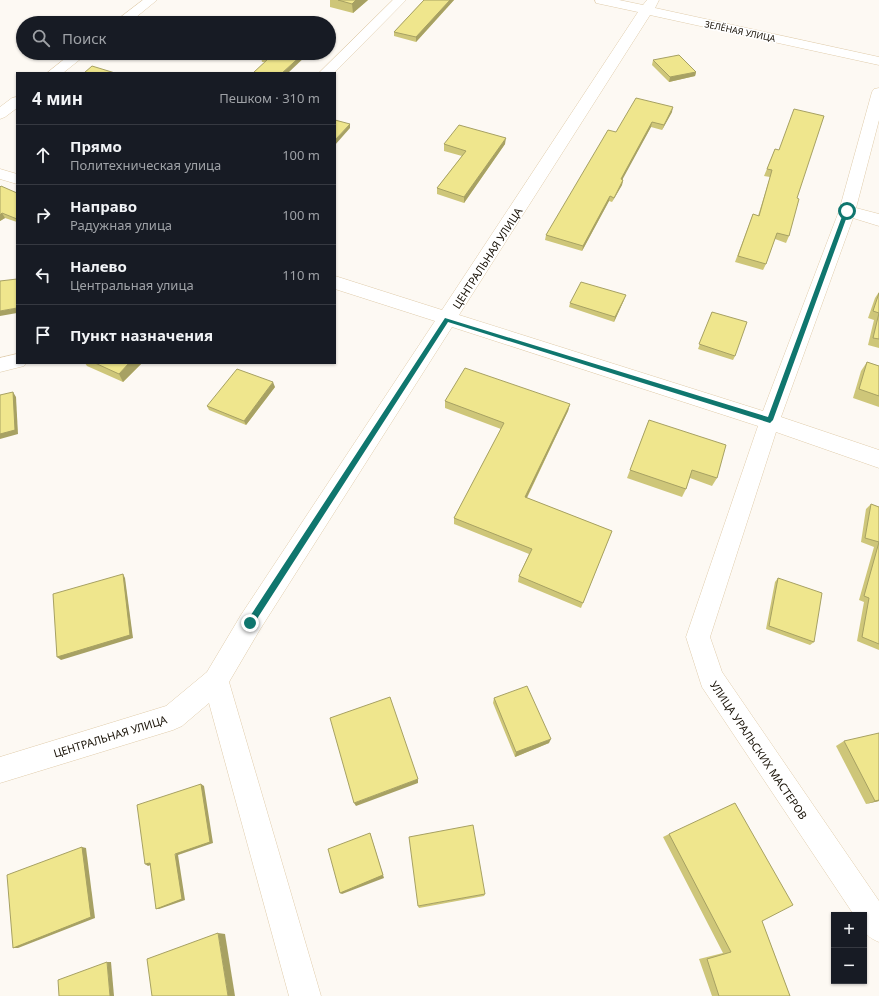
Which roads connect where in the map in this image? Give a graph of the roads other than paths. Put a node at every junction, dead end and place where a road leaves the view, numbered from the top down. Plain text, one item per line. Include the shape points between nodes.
1 (151, 0) edge
2 (400, 0) edge
3 (601, 0) edge
4 (650, 5) edge
5 (129, 16) edge
6 (71, 60) edge
7 (879, 61) edge
8 (55, 72) edge
9 (327, 72) edge
10 (879, 92) edge
11 (16, 102) edge
12 (0, 114) edge
13 (0, 174) edge
14 (16, 180) edge
15 (847, 211) junction
16 (879, 220) edge
17 (336, 282) edge
18 (447, 319) junction
19 (16, 360) edge
20 (0, 365) edge
21 (770, 420) junction
22 (879, 459) edge
23 (216, 681) junction
24 (0, 770) edge
25 (879, 927) edge
26 (305, 996) edge

1 - 5 street
2 - 9 street
3 - 4 street, ЗЕЛЁНАЯ УЛИЦА
4 - 7 street, ЗЕЛЁНАЯ УЛИЦА
4 - 18 street, ЦЕНТРАЛЬНАЯ УЛИЦА
6 - 8 street
10 - 15 street, УЛИЦА УРАЛЬСКИХ МАСТЕРОВ
11 - 12 street
13 - 14 street
15 - 16 street
15 - 21 street, УЛИЦА УРАЛЬСКИХ МАСТЕРОВ
17 - 18 street
18 - 21 street
18 - 23 street, ЦЕНТРАЛЬНАЯ УЛИЦА via 250,623
19 - 20 street
21 - 22 street
21 - 25 street, УЛИЦА УРАЛЬСКИХ МАСТЕРОВ via 698,637 711,678
23 - 24 street, ЦЕНТРАЛЬНАЯ УЛИЦА via 173,717
23 - 26 street

